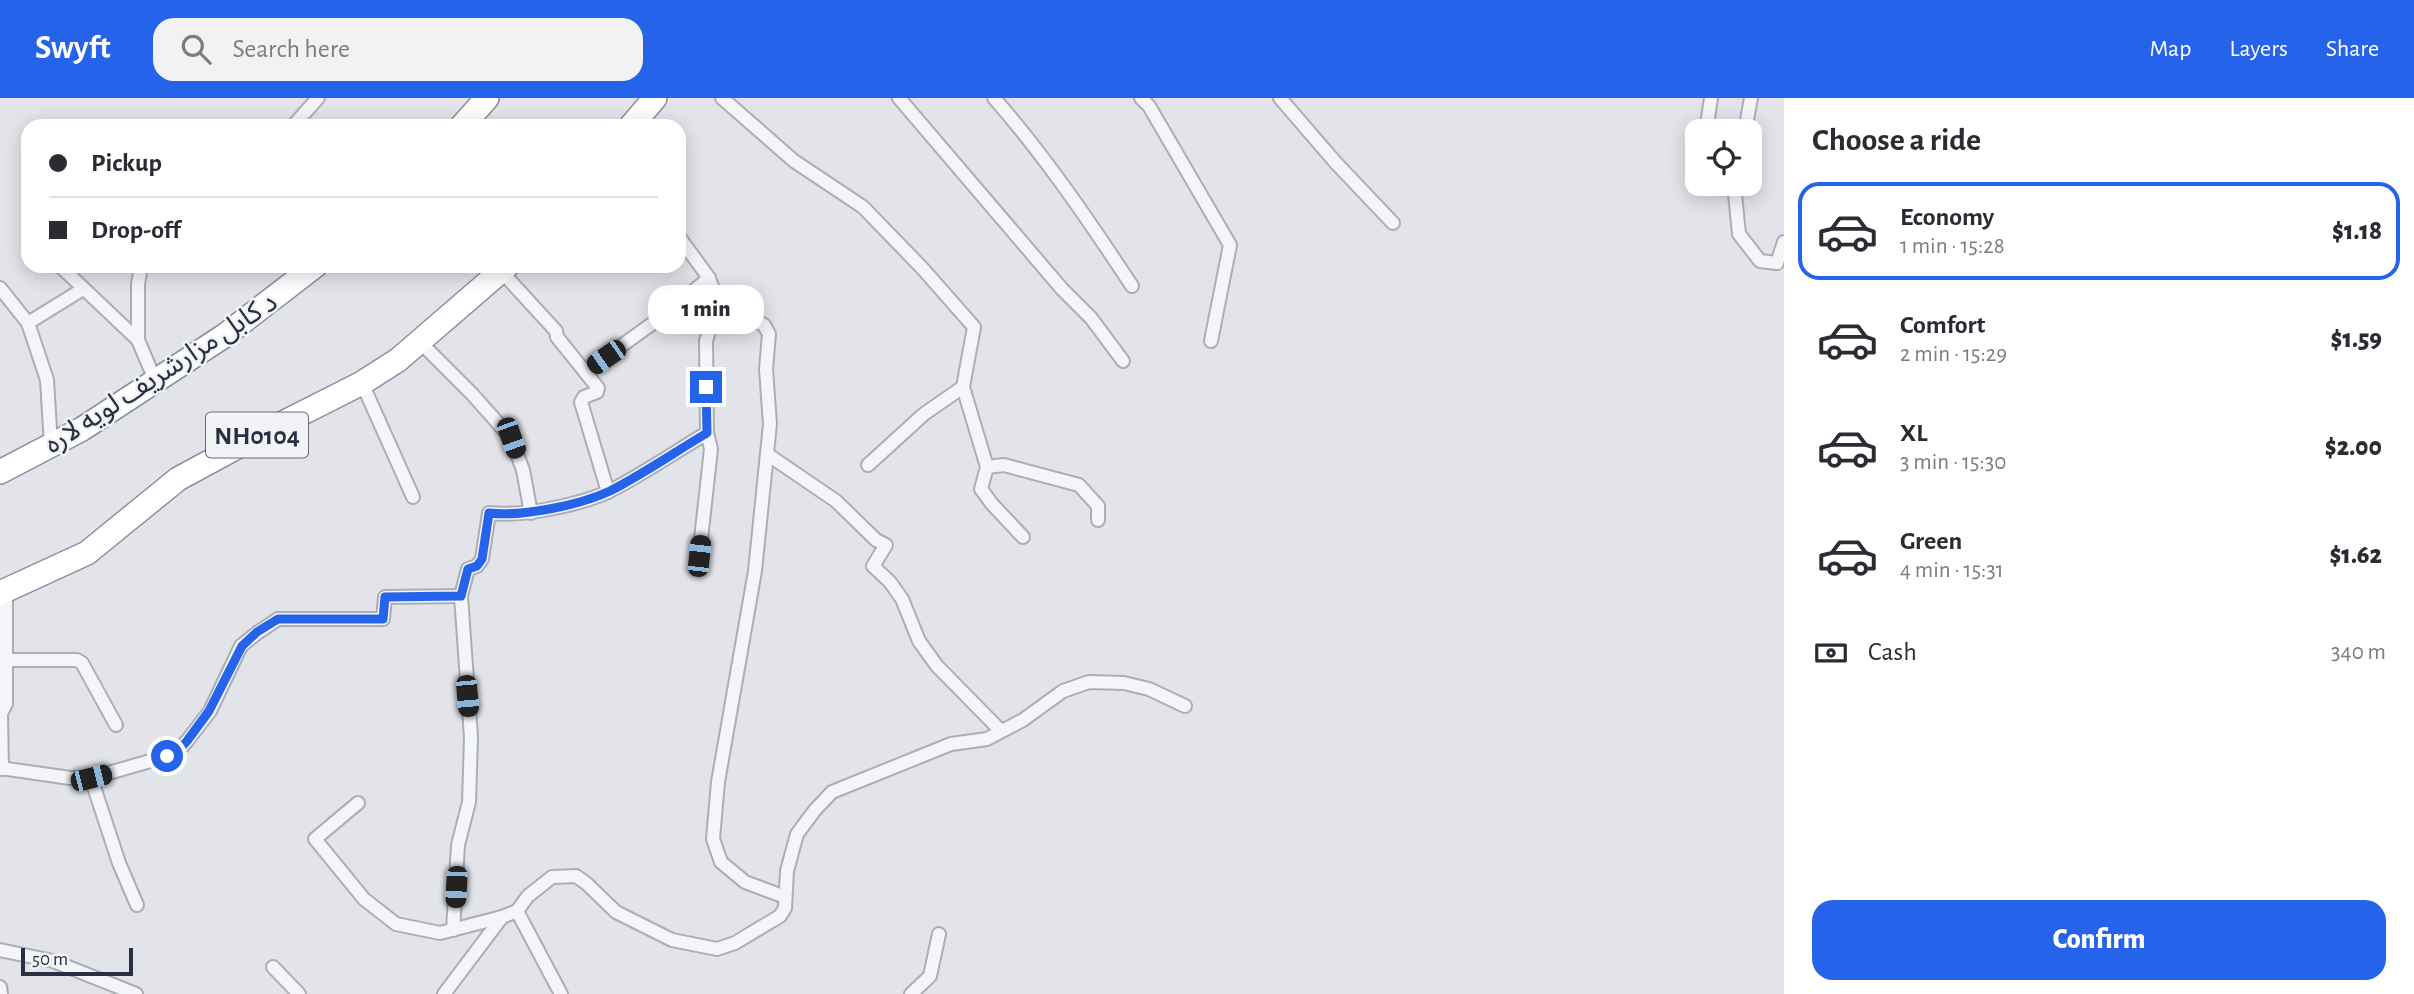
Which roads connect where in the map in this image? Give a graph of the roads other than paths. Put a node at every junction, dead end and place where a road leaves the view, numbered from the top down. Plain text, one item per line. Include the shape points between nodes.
1 (318, 98) edge
2 (487, 98) edge
3 (655, 98) edge
4 (722, 98) edge
5 (899, 98) edge
6 (994, 98) edge
7 (1141, 98) edge
8 (1280, 98) edge
9 (1711, 98) edge
10 (1751, 98) edge
11 (299, 119) edge
12 (468, 119) edge
13 (637, 119) edge
14 (1708, 119) edge
15 (1747, 119) edge
16 (1735, 196) edge
17 (1393, 222) dead end
18 (1784, 242) edge
19 (686, 247) edge
20 (67, 273) edge
21 (140, 273) edge
22 (307, 273) edge
23 (499, 273) edge
24 (507, 273) edge
25 (709, 278) junction
26 (1132, 286) dead end
27 (0, 288) edge
28 (83, 289) junction
29 (718, 303) junction
30 (29, 323) junction
31 (138, 340) junction
32 (419, 341) junction
33 (1211, 341) dead end
34 (1123, 361) dead end
35 (585, 372) junction
36 (155, 380) junction
37 (362, 383) junction
38 (963, 387) junction
39 (707, 433) junction
40 (51, 446) junction
41 (767, 454) junction
42 (868, 465) dead end
43 (987, 467) junction
44 (0, 472) edge
45 (608, 492) junction
46 (413, 497) dead end
47 (531, 513) junction
48 (1098, 520) dead end
49 (1023, 537) dead end
50 (699, 556) dead end
51 (3, 592) edge
52 (461, 596) junction
53 (6, 660) junction
54 (1185, 706) dead end
55 (116, 725) dead end
56 (1001, 731) junction
57 (1, 768) edge
58 (91, 778) junction
59 (358, 803) dead end
60 (785, 897) junction
61 (137, 905) dead end
62 (517, 911) junction
63 (502, 917) junction
64 (453, 930) junction
65 (939, 934) dead end
66 (0, 950) edge
67 (273, 967) dead end
68 (0, 987) edge
69 (1, 994) edge
70 (136, 994) edge
71 (299, 994) edge
72 (444, 994) edge
73 (561, 994) edge
74 (911, 994) edge

1 - 11 street
2 - 12 highway
3 - 13 highway
4 - 38 street via 793,161 863,207 974,327
5 - 34 street via 1091,318
6 - 26 street
7 - 33 street via 1230,245
8 - 17 street
9 - 14 street
10 - 15 street
16 - 18 street via 1739,234 1760,261 1777,263
19 - 25 street
20 - 28 street
21 - 31 street
22 - 36 highway, د کابل مزارشریف لویه لاره via 224,336
23 - 32 highway, NH0104
24 - 35 street
25 - 29 street
25 - 35 street
27 - 30 street
28 - 30 street
28 - 31 street
29 - 39 street via 706,341
29 - 41 street via 764,325 769,334
30 - 40 street via 47,380
31 - 36 street
32 - 37 highway, NH0104
32 - 47 street via 511,438
35 - 45 street via 598,390 581,402
36 - 40 highway, د کابل مزارشریف لویه لاره
37 - 46 street
37 - 51 highway, NH0104 via 177,479 87,553
38 - 42 street via 924,414
38 - 43 street
39 - 45 street
39 - 50 street via 711,449
40 - 44 highway, د کابل مزارشریف لویه لاره
41 - 56 street via 836,501 886,545 873,566 902,599 919,641 937,666
41 - 60 street via 755,571 718,782 713,839 721,862 745,882
43 - 48 street via 1003,465 1079,485 1098,506
43 - 49 street via 981,489
45 - 47 street
47 - 52 street via 489,513 482,559 468,569
51 - 53 street
52 - 58 street via 385,597 383,619 278,619 242,646 209,711 177,752
52 - 64 street via 471,737 469,802 458,845
53 - 55 street via 77,660
53 - 57 street
54 - 56 street via 1124,682 1089,682 1063,691
56 - 60 street via 987,739 951,744 832,792 797,834 786,871
57 - 58 street
58 - 61 street
59 - 64 street via 315,839 329,859 364,899 396,924 440,933
60 - 62 street via 780,916 717,949 672,940 616,912 576,876 552,877
62 - 63 street
62 - 73 street
63 - 64 street
63 - 72 street
65 - 74 street via 930,976
66 - 70 street via 53,961
67 - 71 street
68 - 69 street

